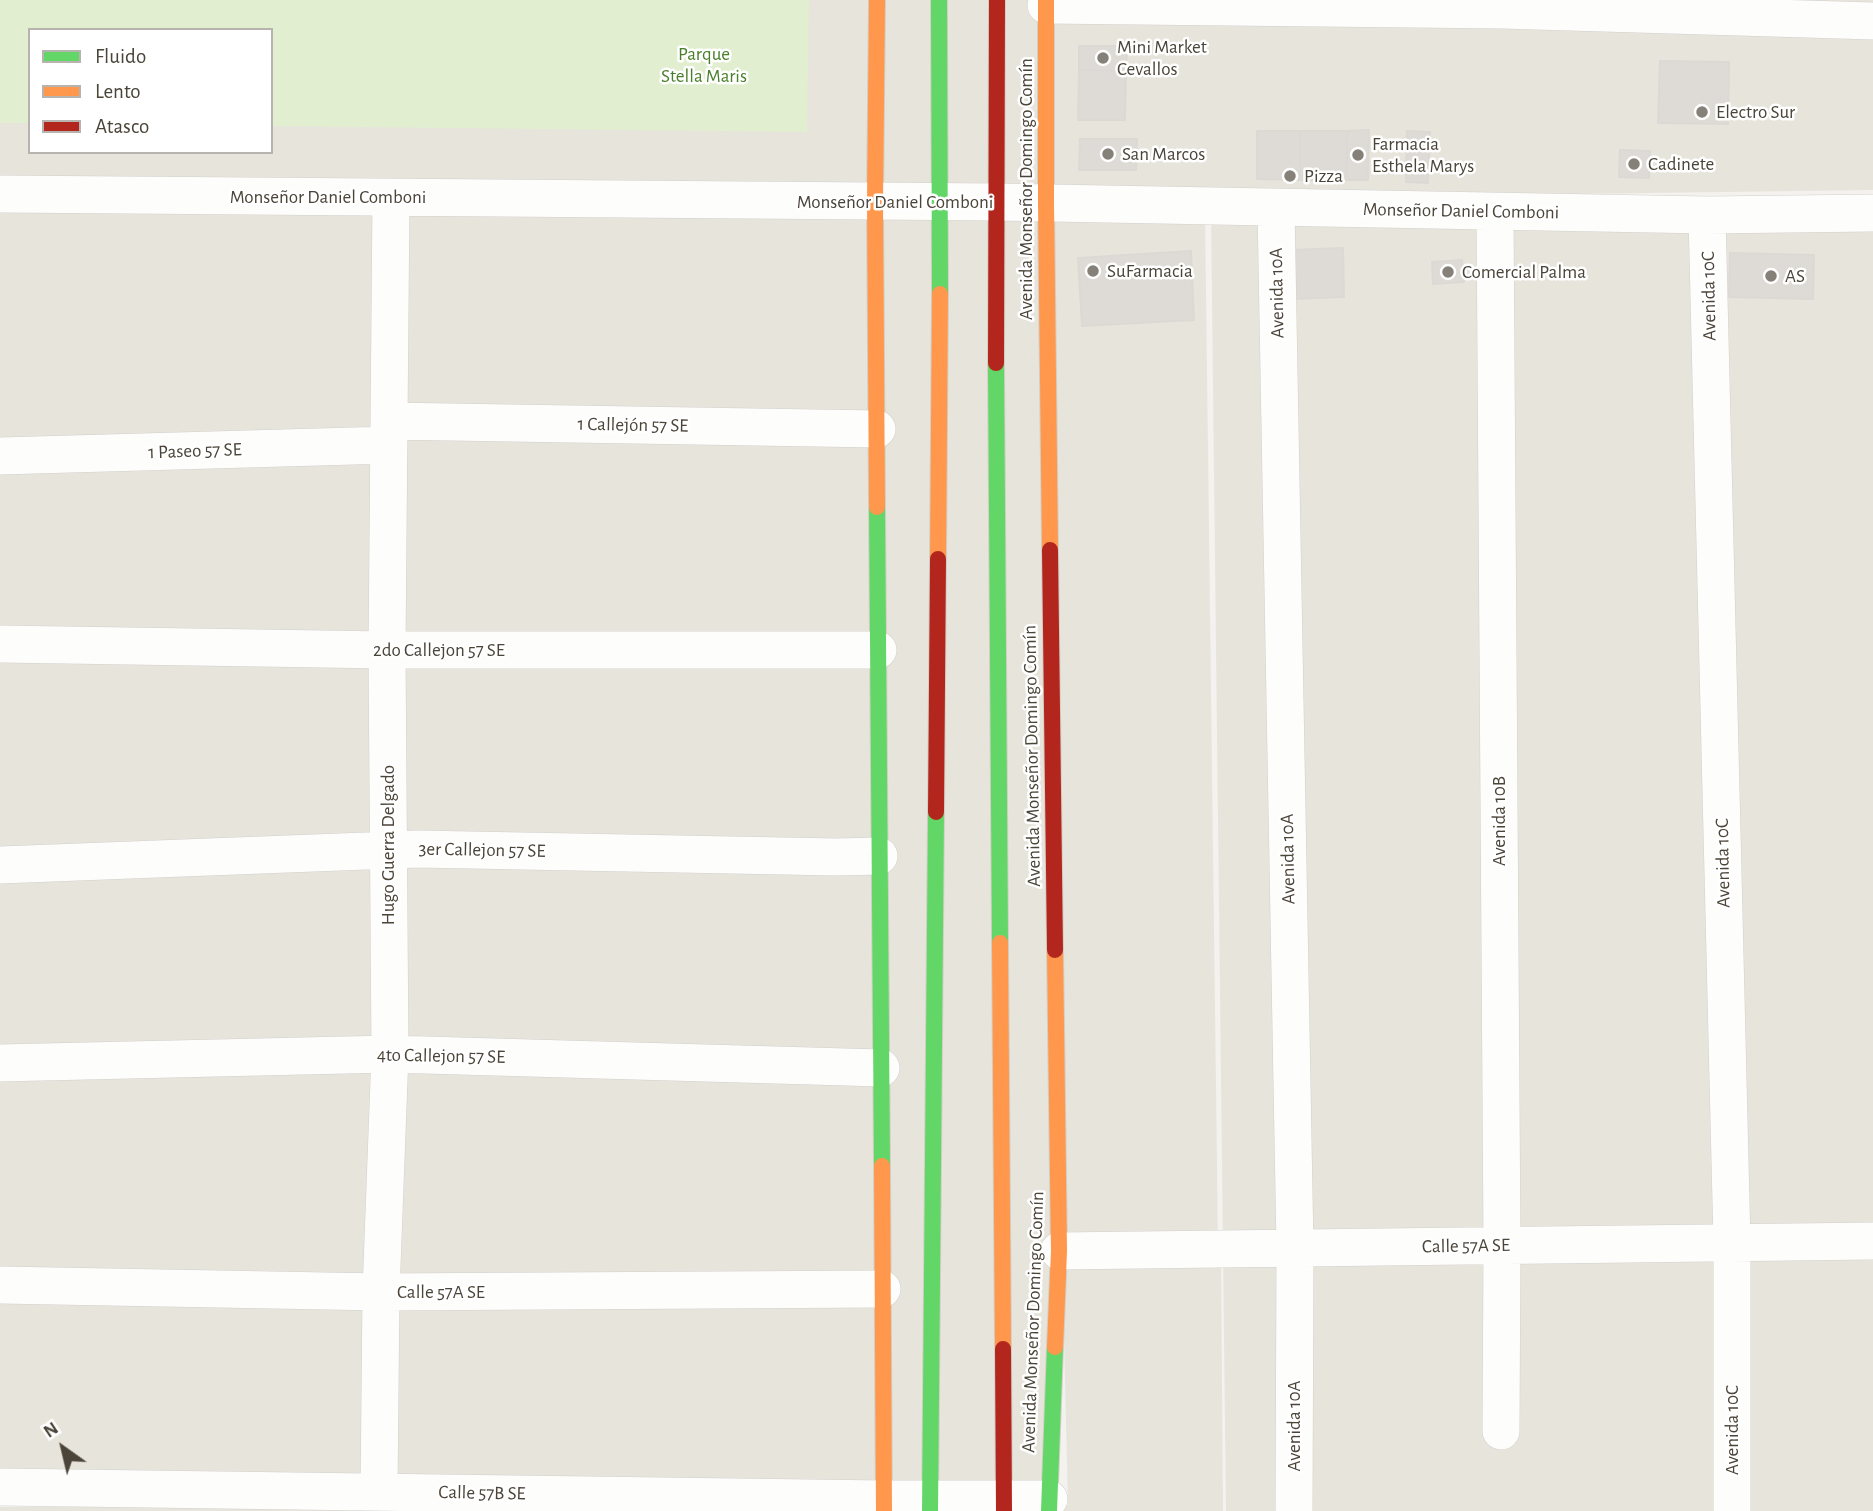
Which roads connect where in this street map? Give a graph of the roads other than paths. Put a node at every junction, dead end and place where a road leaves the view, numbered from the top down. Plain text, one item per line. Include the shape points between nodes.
1 (877, 0) edge
2 (939, 0) edge
3 (997, 0) edge
4 (1046, 3) edge
5 (1477, 5) edge
6 (1867, 14) edge
7 (0, 194) edge
8 (391, 198) junction
9 (875, 202) junction
10 (941, 202) junction
11 (996, 202) junction
12 (1046, 203) junction
13 (1276, 208) junction
14 (1495, 212) junction
15 (1873, 213) edge
16 (1707, 215) junction
17 (877, 429) junction
18 (389, 433) junction
19 (0, 456) edge
20 (0, 644) edge
21 (387, 650) junction
22 (878, 650) junction
23 (388, 850) junction
24 (879, 856) junction
25 (0, 865) edge
26 (390, 1054) junction
27 (0, 1063) edge
28 (881, 1068) junction
29 (1873, 1241) edge
30 (1732, 1242) junction
31 (1502, 1245) junction
32 (1295, 1248) junction
33 (1059, 1251) junction
34 (0, 1285) edge
35 (883, 1289) junction
36 (381, 1292) junction
37 (1501, 1431) dead end
38 (0, 1487) edge
39 (379, 1492) junction
40 (884, 1505) edge
41 (930, 1505) edge
42 (1004, 1505) edge
43 (1049, 1505) edge
44 (1294, 1511) edge
45 (1732, 1511) edge

1 - 9 main road
2 - 10 main road
3 - 11 main road, Avenida Monseñor Domingo Comín
4 - 5 street
4 - 12 main road, Avenida Monseñor Domingo Comín
5 - 6 street
7 - 8 street, Monseñor Daniel Comboni
8 - 9 street, Monseñor Daniel Comboni
8 - 18 street, Hugo Guerra Delgado
9 - 10 street, Monseñor Daniel Comboni
9 - 17 main road
10 - 11 street, Monseñor Daniel Comboni
10 - 41 main road
11 - 12 street, Monseñor Daniel Comboni
11 - 42 main road, Avenida Monseñor Domingo Comín
12 - 13 street, Monseñor Daniel Comboni
12 - 33 main road, Avenida Monseñor Domingo Comín
13 - 14 street, Monseñor Daniel Comboni
13 - 32 street, Avenida 10A
14 - 16 street, Monseñor Daniel Comboni
14 - 31 street, Avenida 10B
15 - 16 street, Monseñor Daniel Comboni
16 - 30 street, Avenida 10C
17 - 18 street, 1 Callejón 57 SE
17 - 22 main road
18 - 19 street, 1 Paseo 57 SE
18 - 21 street, Hugo Guerra Delgado
20 - 21 street, 2do Callejon 57 SE
21 - 22 street, 2do Callejon 57 SE
21 - 23 street, Hugo Guerra Delgado
22 - 24 main road
23 - 24 street, 3er Callejon 57 SE
23 - 25 street, 3er Callejon 57 SE
23 - 26 street, Hugo Guerra Delgado
24 - 28 main road
26 - 27 street, 4to Callejon 57 SE
26 - 28 street, 4to Callejon 57 SE
26 - 36 street, Hugo Guerra Delgado
28 - 35 main road
29 - 30 street, Calle 57A SE
30 - 31 street, Calle 57A SE
30 - 45 street, Avenida 10C
31 - 32 street, Calle 57A SE
31 - 37 street, Avenida 10B
32 - 33 street, Calle 57A SE
32 - 44 street, Avenida 10A
33 - 43 main road, Avenida Monseñor Domingo Comín
34 - 36 street, Calle 57A SE
35 - 36 street, Calle 57A SE
35 - 40 main road
36 - 39 street, Hugo Guerra Delgado
38 - 39 street, Calle 57B SE
39 - 40 street, Calle 57B SE
40 - 41 street, Calle 57B SE
41 - 42 street, Calle 57B SE
42 - 43 street, Calle 57B SE

